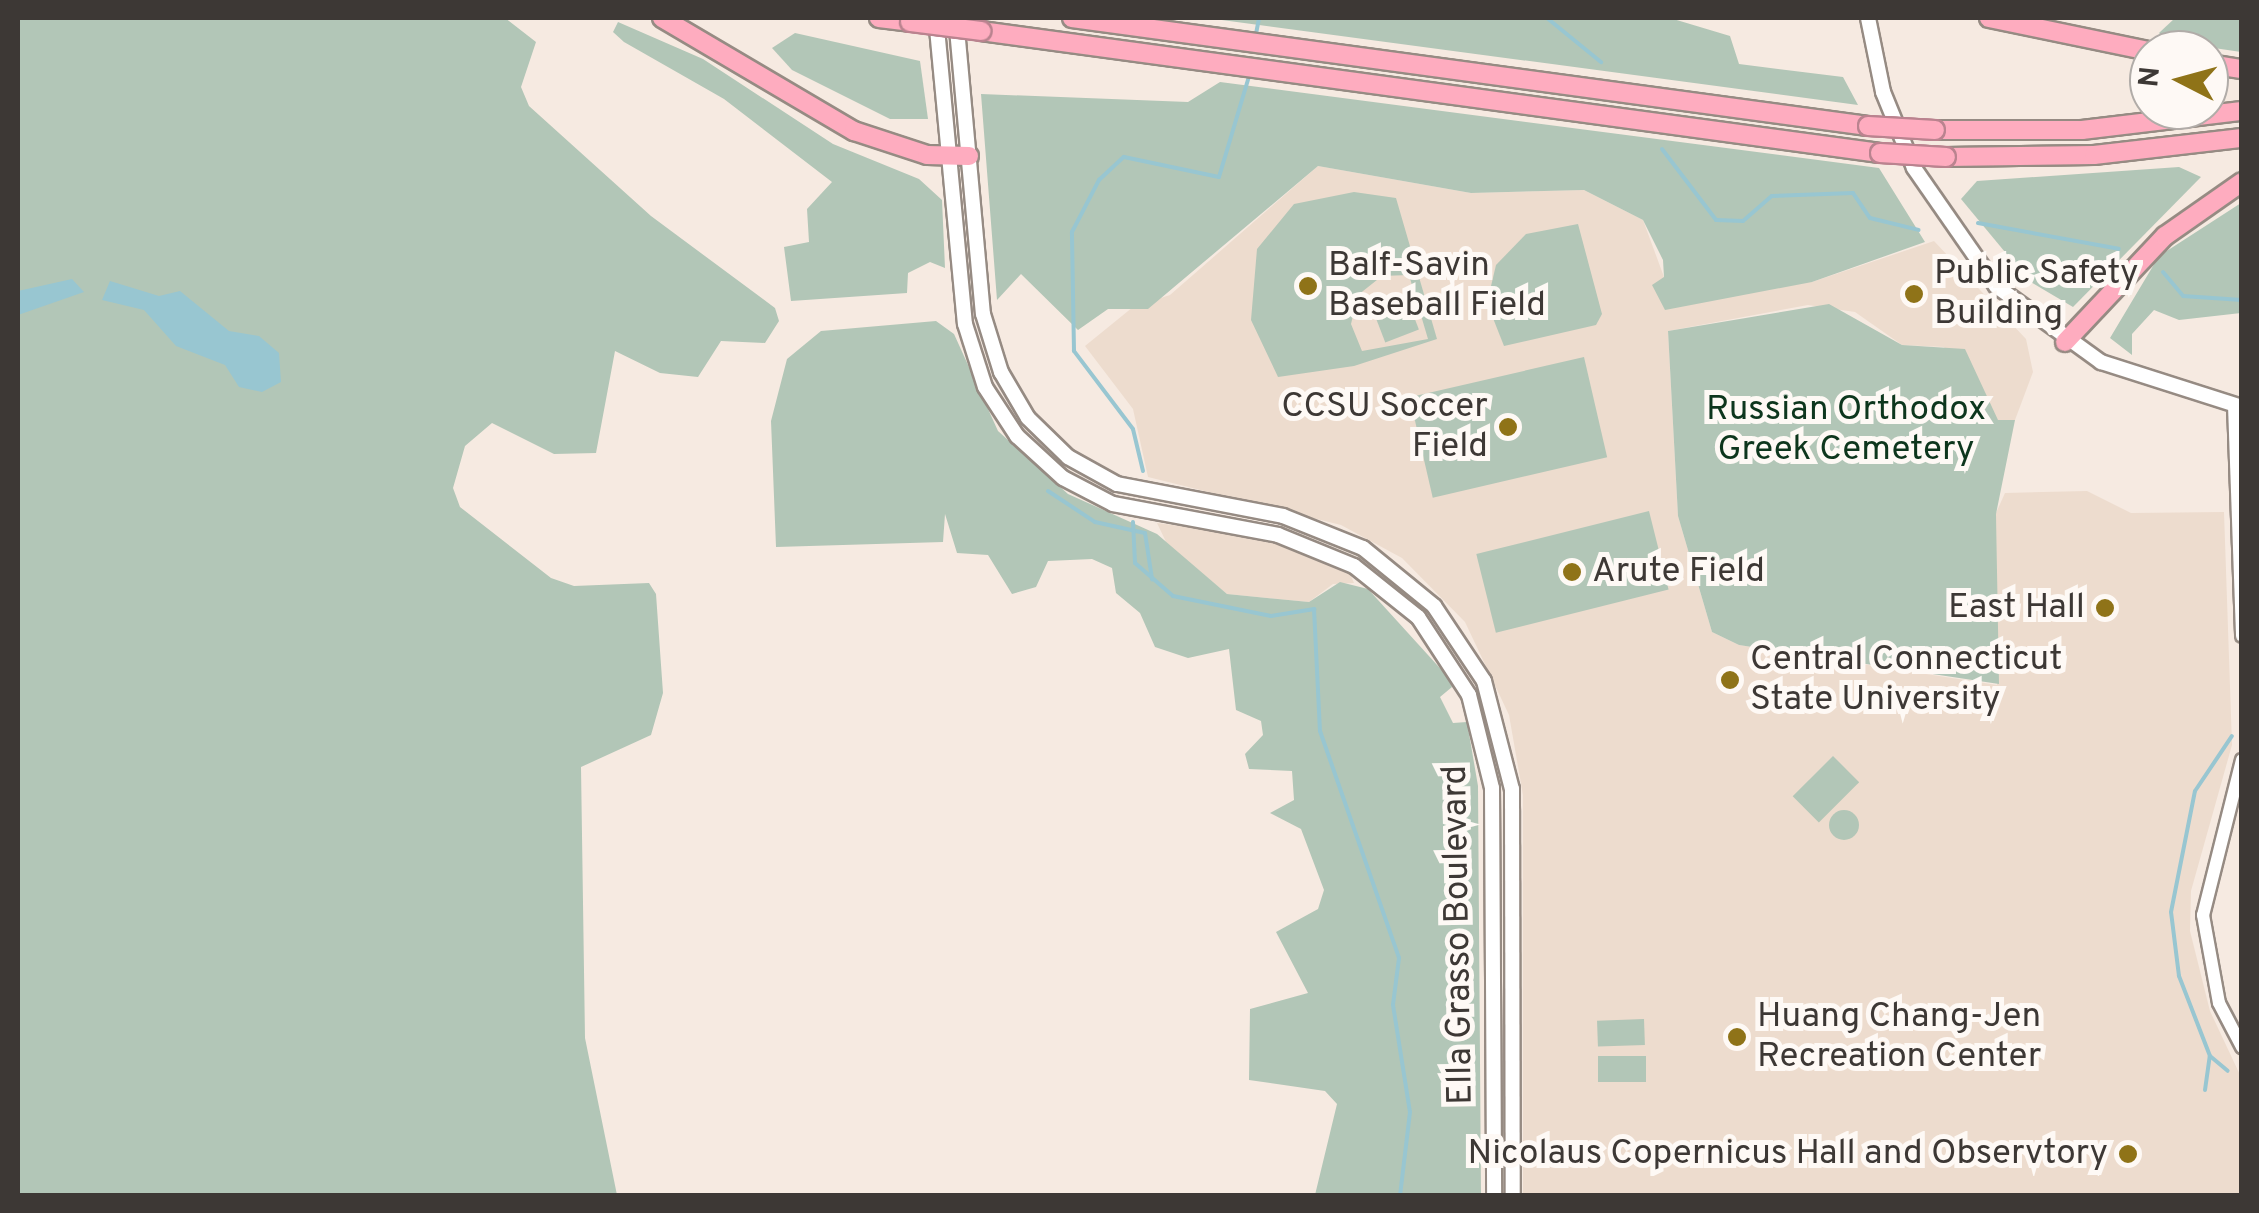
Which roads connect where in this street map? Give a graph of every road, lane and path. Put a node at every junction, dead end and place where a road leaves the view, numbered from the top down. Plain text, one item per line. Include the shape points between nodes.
1 (662, 18) edge
2 (880, 18) edge
3 (936, 18) edge
4 (956, 18) edge
5 (1072, 18) edge
6 (1868, 18) edge
7 (1990, 18) edge
8 (2129, 47) edge
9 (2242, 112) edge
10 (2242, 138) edge
11 (968, 156) junction
12 (949, 158) junction
13 (2242, 182) edge
14 (2065, 342) junction
15 (2238, 406) edge
16 (1097, 474) junction
17 (1086, 492) junction
18 (1212, 504) junction
19 (1210, 523) junction
20 (2242, 636) edge
21 (2242, 760) edge
22 (2242, 1047) edge
23 (1494, 1196) edge
24 (1513, 1196) edge

1 - 12 highway via 848,128
2 - 10 highway, bridge via 1880,153 2094,156
3 - 12 main road, Ella Grasso Boulevard
4 - 11 main road, Ella Grasso Boulevard
5 - 9 highway, bridge via 1868,126 2082,130
6 - 14 main road via 1884,92 1916,172 1983,272
7 - 8 highway
11 - 12 highway
11 - 16 main road, Ella Grasso Boulevard via 983,314 998,367 1040,432
12 - 17 main road, Ella Grasso Boulevard via 963,312 982,379 1023,443
13 - 14 highway via 2164,236
14 - 15 main road via 2148,382
15 - 20 street
16 - 17 main road
16 - 18 main road, Ella Grasso Boulevard
17 - 19 main road, Ella Grasso Boulevard
18 - 19 main road
18 - 24 main road, Ella Grasso Boulevard via 1307,522 1378,557 1445,619 1489,692 1513,797
19 - 23 main road, Ella Grasso Boulevard via 1296,540 1371,576 1430,632 1471,699 1492,788
21 - 22 street via 2203,916 2219,1003

